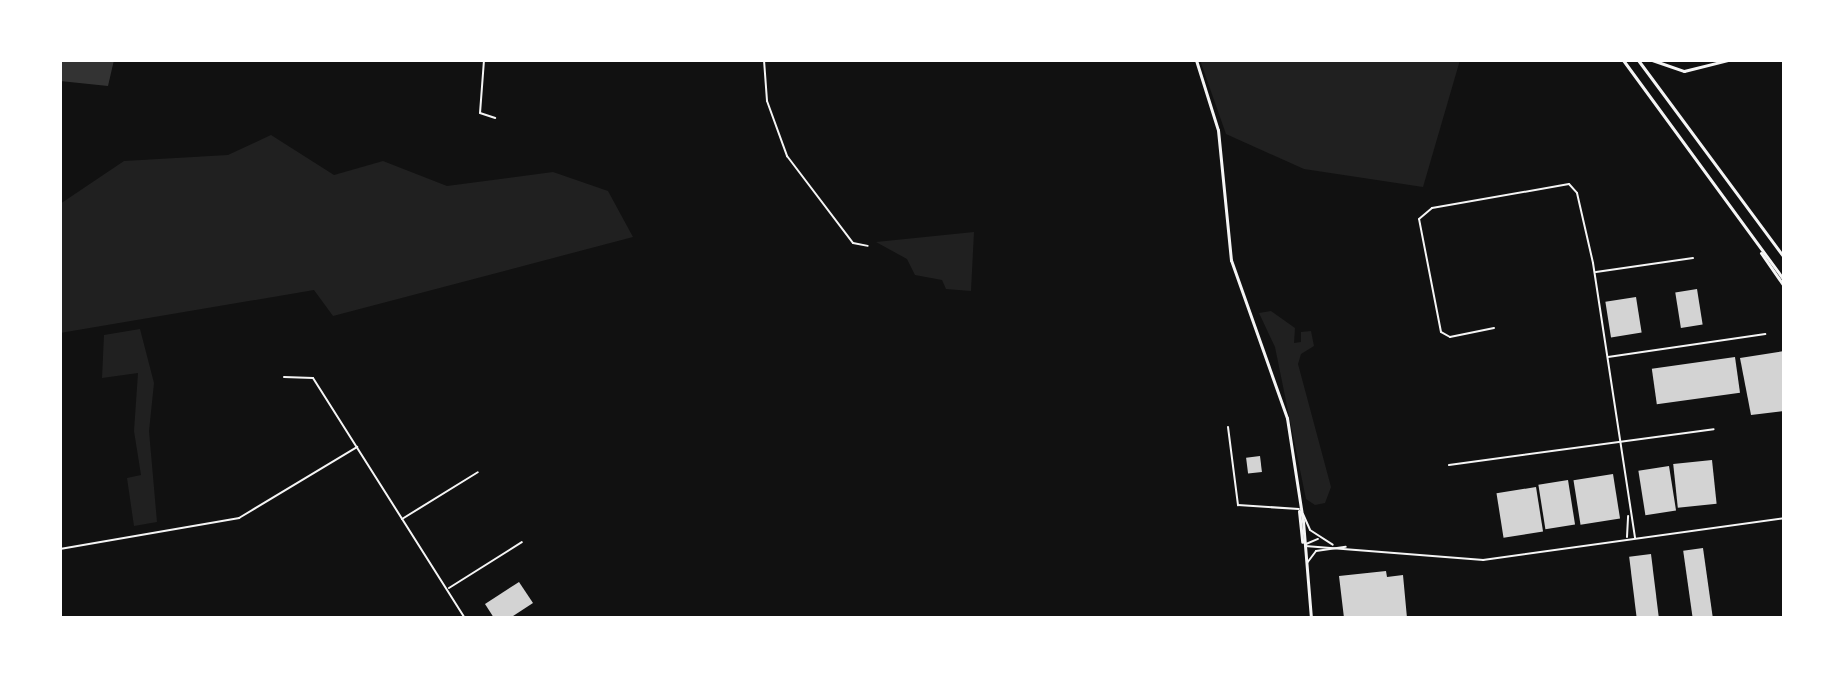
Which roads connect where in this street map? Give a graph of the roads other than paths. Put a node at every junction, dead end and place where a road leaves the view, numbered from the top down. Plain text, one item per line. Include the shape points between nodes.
1 (484, 60) edge
2 (764, 60) edge
3 (1196, 60) edge
4 (1623, 60) edge
5 (1638, 60) edge
6 (1652, 60) edge
7 (1728, 60) edge
8 (495, 118) dead end
9 (1743, 224) junction
10 (868, 246) dead end
11 (1784, 257) edge
12 (1693, 258) dead end
13 (1594, 272) junction
14 (1784, 280) edge
15 (1784, 286) edge
16 (1494, 328) dead end
17 (1765, 334) dead end
18 (1606, 357) junction
19 (284, 377) dead end
20 (1228, 427) dead end
21 (1714, 429) dead end
22 (1619, 442) junction
23 (357, 447) junction
24 (1449, 465) dead end
25 (478, 472) dead end
26 (1299, 509) junction
27 (1628, 515) junction
28 (1784, 518) edge
29 (402, 519) junction
30 (1635, 538) junction
31 (1319, 539) junction
32 (1627, 540) junction
33 (522, 542) dead end
34 (1335, 545) junction
35 (1304, 546) junction
36 (1347, 546) junction
37 (60, 549) edge
38 (1306, 566) junction
39 (447, 589) junction
40 (465, 618) edge
41 (1311, 618) edge

1 - 8 street via 480,113
2 - 10 street via 767,101 787,156 853,243
3 - 26 main road via 1218,130 1228,248 1281,396
4 - 9 main road
5 - 11 main road
6 - 7 main road via 1684,71
9 - 14 main road
9 - 15 main road
12 - 13 street
13 - 16 street via 1577,193 1569,184 1424,212 1418,227 1441,332 1450,337
13 - 18 street
17 - 18 street
18 - 22 street
19 - 23 street via 313,378
20 - 26 street via 1238,505
21 - 22 street
22 - 24 street
22 - 27 street
23 - 29 street
23 - 37 street via 246,516
25 - 29 street
26 - 31 street
26 - 35 main road
27 - 30 street
27 - 32 street
28 - 30 street
29 - 39 street
30 - 32 street
31 - 34 street
31 - 35 street
32 - 36 street via 1483,560
33 - 39 street
34 - 35 street
34 - 36 street
35 - 38 main road
36 - 38 street via 1316,551
38 - 41 main road
39 - 40 street

